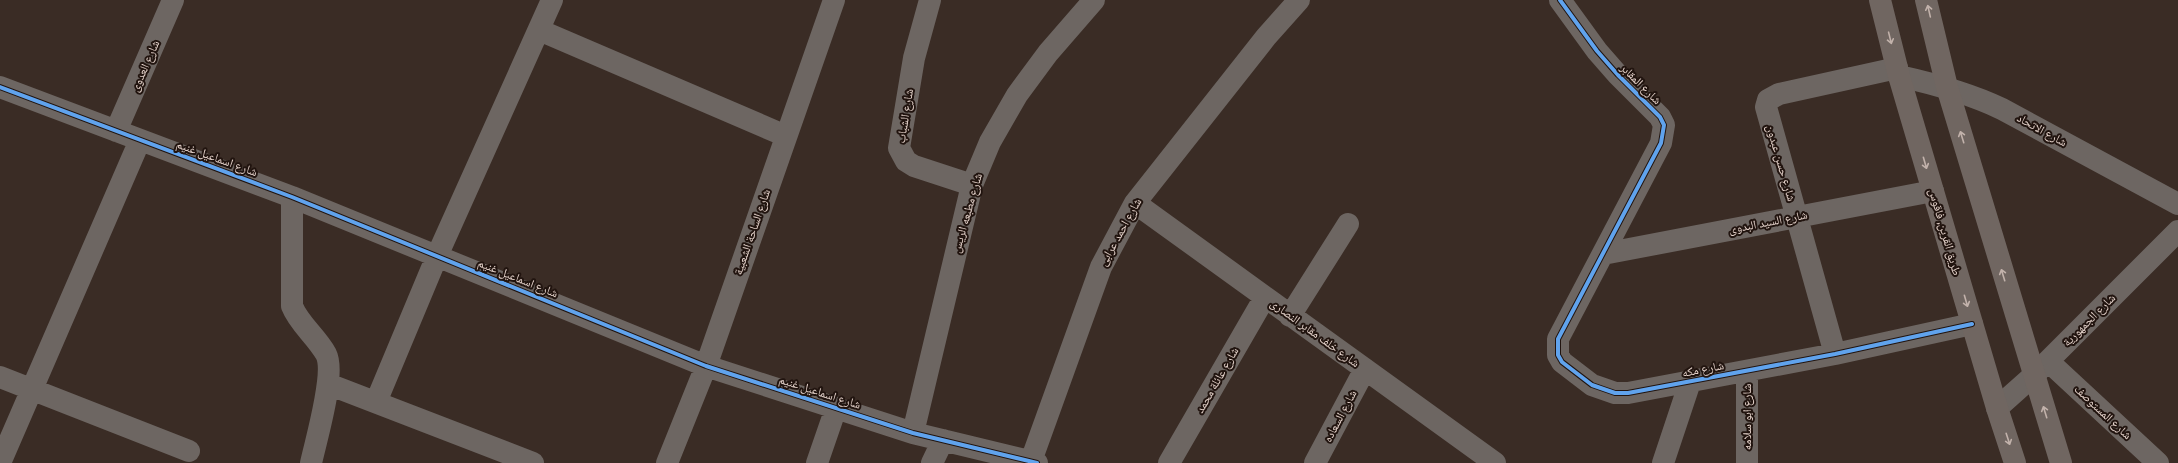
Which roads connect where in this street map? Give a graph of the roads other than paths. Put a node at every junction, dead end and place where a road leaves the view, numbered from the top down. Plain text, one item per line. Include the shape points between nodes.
1 (173, 0) edge
2 (552, 0) edge
3 (834, 0) edge
4 (930, 0) edge
5 (1094, 0) edge
6 (1299, 0) edge
7 (1560, 0) edge
8 (1880, 0) edge
9 (1926, 0) edge
10 (539, 30) junction
11 (1898, 72) junction
12 (0, 86) edge
13 (1947, 86) junction
14 (116, 131) junction
15 (786, 136) junction
16 (140, 140) junction
17 (972, 185) junction
18 (1933, 190) junction
19 (292, 197) junction
20 (1135, 203) junction
21 (2178, 204) edge
22 (1797, 216) junction
23 (1348, 224) dead end
24 (2178, 231) edge
25 (1603, 254) junction
26 (437, 256) junction
27 (1265, 297) junction
28 (1290, 316) junction
29 (1972, 324) junction
30 (1835, 354) junction
31 (706, 366) junction
32 (1365, 369) junction
33 (2041, 369) junction
34 (1747, 371) junction
35 (0, 377) edge
36 (1690, 382) junction
37 (328, 384) junction
38 (32, 389) junction
39 (376, 402) junction
40 (836, 408) junction
41 (1997, 408) junction
42 (913, 433) junction
43 (942, 440) junction
44 (189, 451) dead end
45 (1034, 462) edge
46 (1492, 462) edge
47 (0, 463) edge
48 (311, 463) edge
49 (533, 463) edge
50 (667, 463) edge
51 (817, 463) edge
52 (932, 463) edge
53 (1169, 463) edge
54 (1315, 463) edge
55 (1663, 463) edge
56 (1747, 463) edge
57 (2016, 463) edge
58 (2060, 463) edge
59 (2158, 463) edge

1 - 14 street, شارع العدوى
2 - 10 street
3 - 15 street, شارع الساحة الشعبية
4 - 17 street, شارع الشباب via 914,58 900,148 906,161 914,166
5 - 17 street, شارع مطبعه الريس via 1048,53 1017,95 990,142
6 - 20 street, شارع احمد عرابى via 1266,37
7 - 25 street, شارع المقابر via 1597,51 1660,117 1664,125 1661,143
8 -> 11 main road, طريق القرين, فاقوس
13 -> 9 main road
10 - 15 street
10 - 26 street
11 - 13 street, شارع الاتحاد
11 -> 18 main road, طريق القرين, فاقوس
11 - 22 street, شارع حسن عبدون via 1778,94 1768,100 1767,113
12 - 14 street, شارع اسماعيل غنيم
13 - 21 street, شارع الاتحاد via 2002,109
33 -> 13 main road
14 - 16 street, شارع اسماعيل غنيم
15 - 31 street, شارع الساحة الشعبية
16 - 19 street, شارع اسماعيل غنيم
16 - 38 street
17 - 42 street, شارع مطبعه الريس
18 - 22 street, شارع السيد البدوى
18 -> 29 main road, طريق القرين, فاقوس
19 - 26 street, شارع اسماعيل غنيم
19 - 37 street via 292,306 295,314 322,346 327,356
20 - 27 street, شارع خلف مقابر النصارى
20 - 45 street, شارع احمد عرابى via 1100,267
22 - 25 street, شارع السيد البدوى
22 - 30 street, شارع حسن عبدون
23 - 28 street
24 - 33 street, شارع الجمهورية
25 - 36 street, شارع مكه via 1558,339 1558,355 1562,362 1592,385 1615,393 1640,392
26 - 31 street, شارع اسماعيل غنيم
26 - 39 street
27 - 28 street, شارع خلف مقابر النصارى
27 - 53 street, شارع عائلة محمد
28 - 32 street, شارع خلف مقابر النصارى
29 - 30 street, شارع مكه
29 - 41 main road, طريق القرين, فاقوس
30 - 34 street, شارع مكه
31 - 40 street, شارع اسماعيل غنيم
31 - 50 street, شارع الساحة الشعبية
32 - 46 street, شارع خلف مقابر النصارى
32 - 54 street, شارع السعاده
33 - 41 street, شارع الجمهورية
58 -> 33 main road
33 - 59 street, شارع المستوصف
34 - 36 street, شارع مكه
34 - 56 street, شارع ابو سلامه
35 - 38 street
36 - 55 street
37 - 39 street
37 - 48 street
38 - 44 street
38 - 47 street
39 - 49 street
40 - 42 street, شارع اسماعيل غنيم
40 - 51 street
41 -> 57 main road, طريق القرين, فاقوس
42 - 43 street, شارع اسماعيل غنيم
43 - 45 street, شارع اسماعيل غنيم
43 - 52 street

